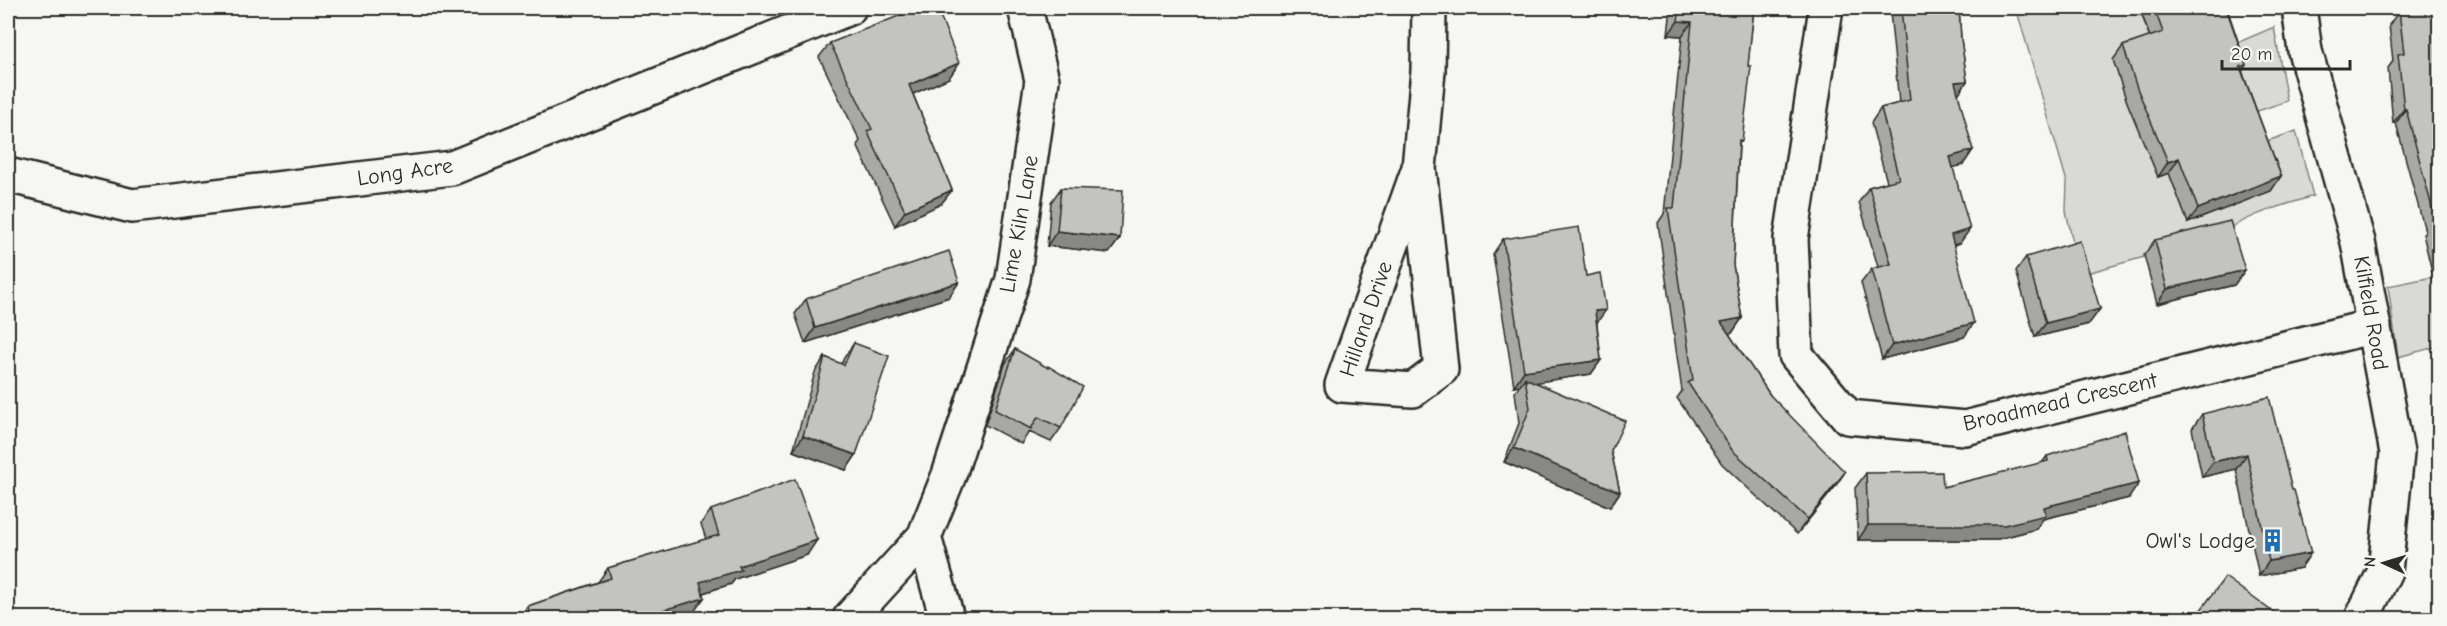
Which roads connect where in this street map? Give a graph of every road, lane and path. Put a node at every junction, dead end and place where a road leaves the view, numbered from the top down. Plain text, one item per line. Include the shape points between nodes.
1 (849, 8) edge
2 (1025, 8) edge
3 (1429, 8) edge
4 (1826, 8) edge
5 (2299, 8) edge
6 (1419, 168) junction
7 (8, 175) edge
8 (2374, 326) junction
9 (924, 537) junction
10 (850, 618) edge
11 (947, 618) edge
12 (2362, 618) edge

1 - 7 street, Long Acre via 452,168 132,206
2 - 9 street, Lime Kiln Lane via 1042,80 1013,279 949,475
3 - 6 street, Hilland Drive
4 - 8 street, Broadmead Crescent via 1791,239 1796,355 1848,417 1965,428
5 - 8 street, Kilfield Road via 2305,51 2358,242
6 - 6 street, Hilland Drive via 1441,369 1413,390 1342,385
8 - 12 street, Kilfield Road via 2397,453 2385,571
9 - 10 street, Lime Kiln Lane
9 - 11 street

